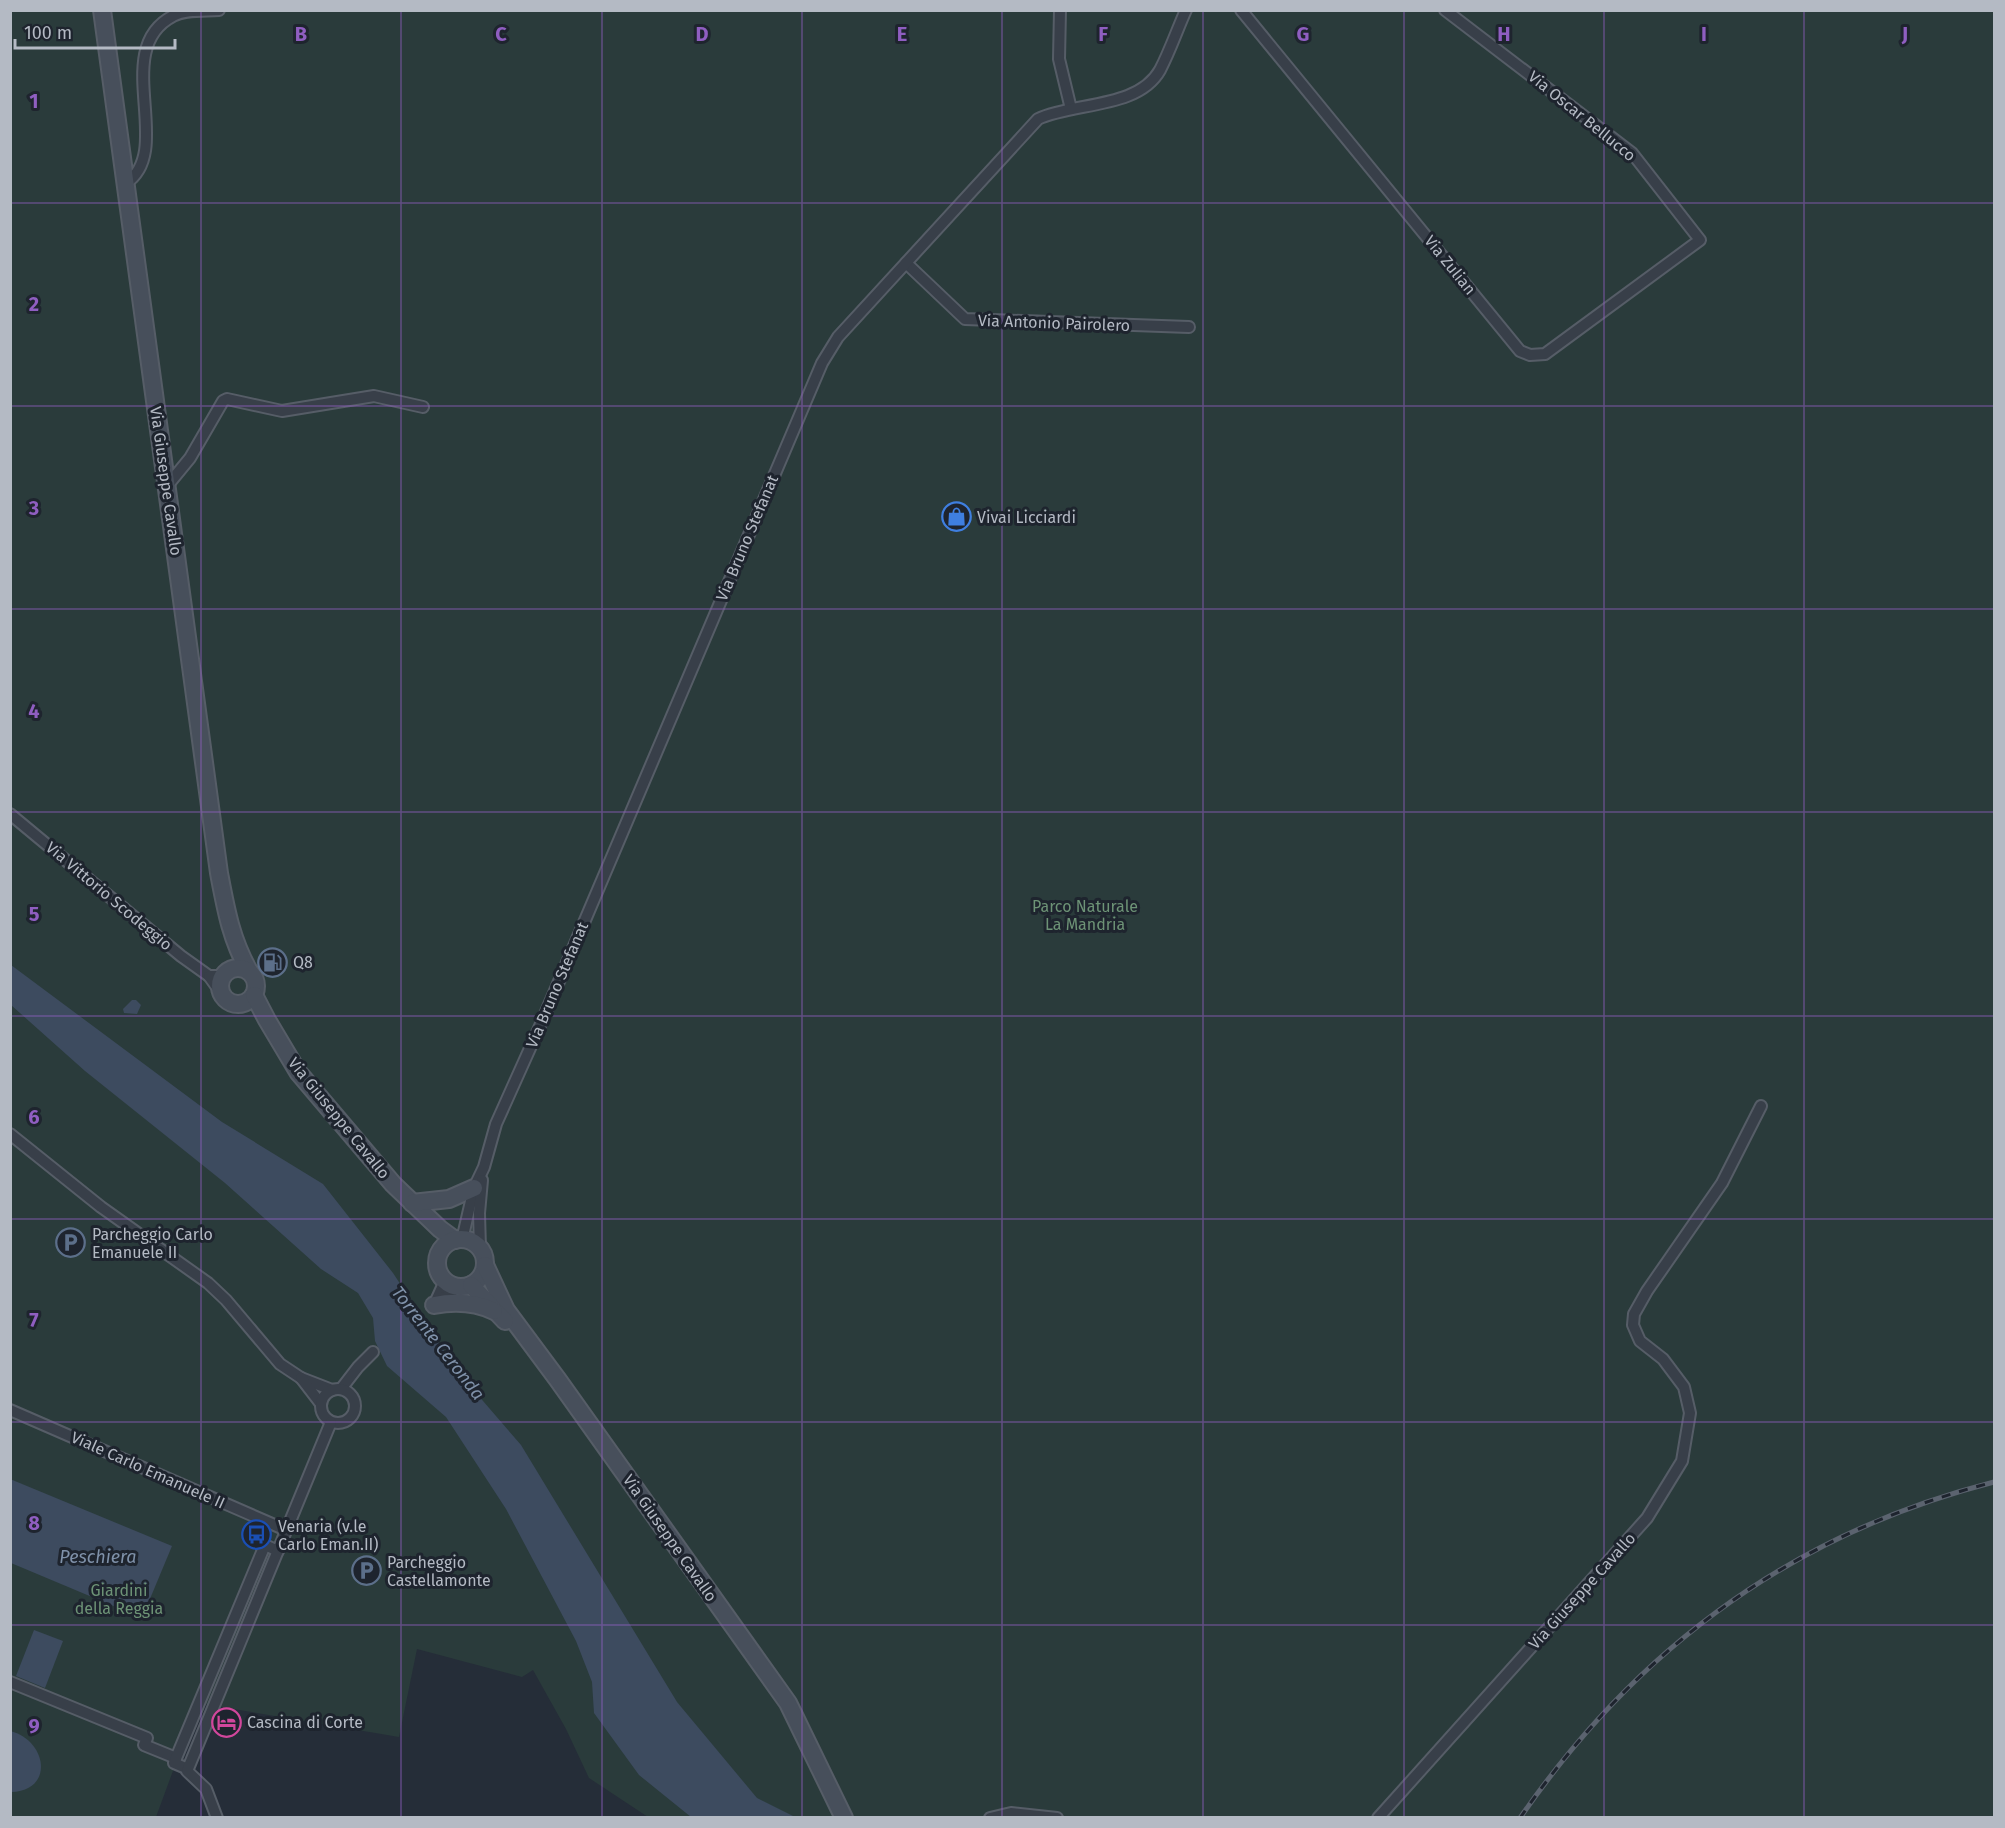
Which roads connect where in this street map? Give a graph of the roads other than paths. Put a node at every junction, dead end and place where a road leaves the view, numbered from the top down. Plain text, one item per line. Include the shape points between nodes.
1 (102, 10) edge
2 (219, 10) edge
3 (1060, 10) edge
4 (1178, 10) edge
5 (1186, 10) edge
6 (1241, 10) edge
7 (1445, 10) edge
8 (1171, 42) junction
9 (1071, 109) junction
10 (126, 183) junction
11 (1700, 240) joint
12 (906, 263) junction
13 (1189, 327) dead end
14 (423, 407) dead end
15 (167, 486) junction
16 (10, 814) edge
17 (229, 973) junction
18 (249, 999) junction
19 (1761, 1106) dead end
20 (10, 1134) edge
21 (484, 1167) junction
22 (393, 1184) junction
23 (474, 1188) junction
24 (412, 1203) junction
25 (459, 1240) junction
26 (480, 1248) junction
27 (440, 1252) junction
28 (485, 1265) junction
29 (458, 1285) junction
30 (431, 1308) joint
31 (500, 1314) junction
32 (373, 1352) dead end
33 (301, 1378) junction
34 (341, 1391) junction
35 (321, 1404) junction
36 (10, 1410) edge
37 (331, 1422) junction
38 (286, 1530) junction
39 (278, 1551) junction
40 (10, 1682) edge
41 (176, 1758) junction
42 (188, 1770) junction
43 (217, 1818) edge
44 (832, 1818) edge
45 (844, 1818) edge
46 (990, 1818) edge
47 (1057, 1818) edge
48 (1378, 1818) edge

1 - 10 street, Via Giuseppe Cavallo
2 - 10 street via 175,14 159,25 149,39 143,81 147,151 135,177
3 - 9 street via 1059,59
4 - 8 street, Via Bruno Stefanat
5 - 8 street, Via Bruno Stefanat
6 - 11 street, Via Zulian via 1520,351 1545,354
7 - 11 street, Via Oscar Bellucco via 1632,153
8 - 9 street, Via Bruno Stefanat via 1159,72 1142,88 1119,99
9 - 12 street, Via Bruno Stefanat via 1038,119
10 - 15 street, Via Giuseppe Cavallo
12 - 13 street, Via Antonio Pairolero via 965,319
12 - 21 street, Via Bruno Stefanat via 838,337 822,363 496,1124
14 - 15 street via 374,396 282,411 227,399 190,458
15 - 17 street, Via Giuseppe Cavallo via 219,873 237,949
16 - 17 street, Via Vittorio Scodeggio via 181,956
17 - 18 street via 255,980
17 - 18 street via 220,991 224,997 232,1003
18 - 22 street, Via Giuseppe Cavallo via 267,1020 298,1072
19 - 48 street, Via Giuseppe Cavallo via 1722,1183 1634,1314 1633,1325 1640,1341 1663,1359 1684,1387 1690,1413 1682,1461 1647,1518
20 - 33 street via 101,1207 208,1283 280,1364
21 - 23 street, Via Bruno Stefanat
21 - 26 street, Via Bruno Stefanat
22 - 24 street, Via Giuseppe Cavallo
22 - 27 street, Via Giuseppe Cavallo
23 - 24 street via 449,1199
23 - 25 street, Via Bruno Stefanat
24 - 25 street, Via Giuseppe Cavallo
25 - 26 street
25 - 27 street
26 - 28 street
27 - 29 street via 438,1268
28 - 29 street via 480,1277
28 - 45 street, Via Giuseppe Cavallo via 506,1310 788,1704
29 - 30 street
29 - 31 street, Via Giuseppe Cavallo
30 - 31 street via 451,1302 479,1304
31 - 44 street, Via Giuseppe Cavallo via 778,1709
32 - 34 street
33 - 34 street
33 - 35 street
34 - 35 street via 324,1395
34 - 37 street via 355,1406 351,1416 339,1423
35 - 37 street via 323,1414
36 - 38 street, Viale Carlo Emanuele II
37 - 38 street
38 - 39 street
39 - 41 street via 265,1545
39 - 42 street
40 - 41 street via 147,1738 144,1745
41 - 42 street via 174,1763
42 - 43 street via 206,1790
46 - 47 street via 1011,1813

